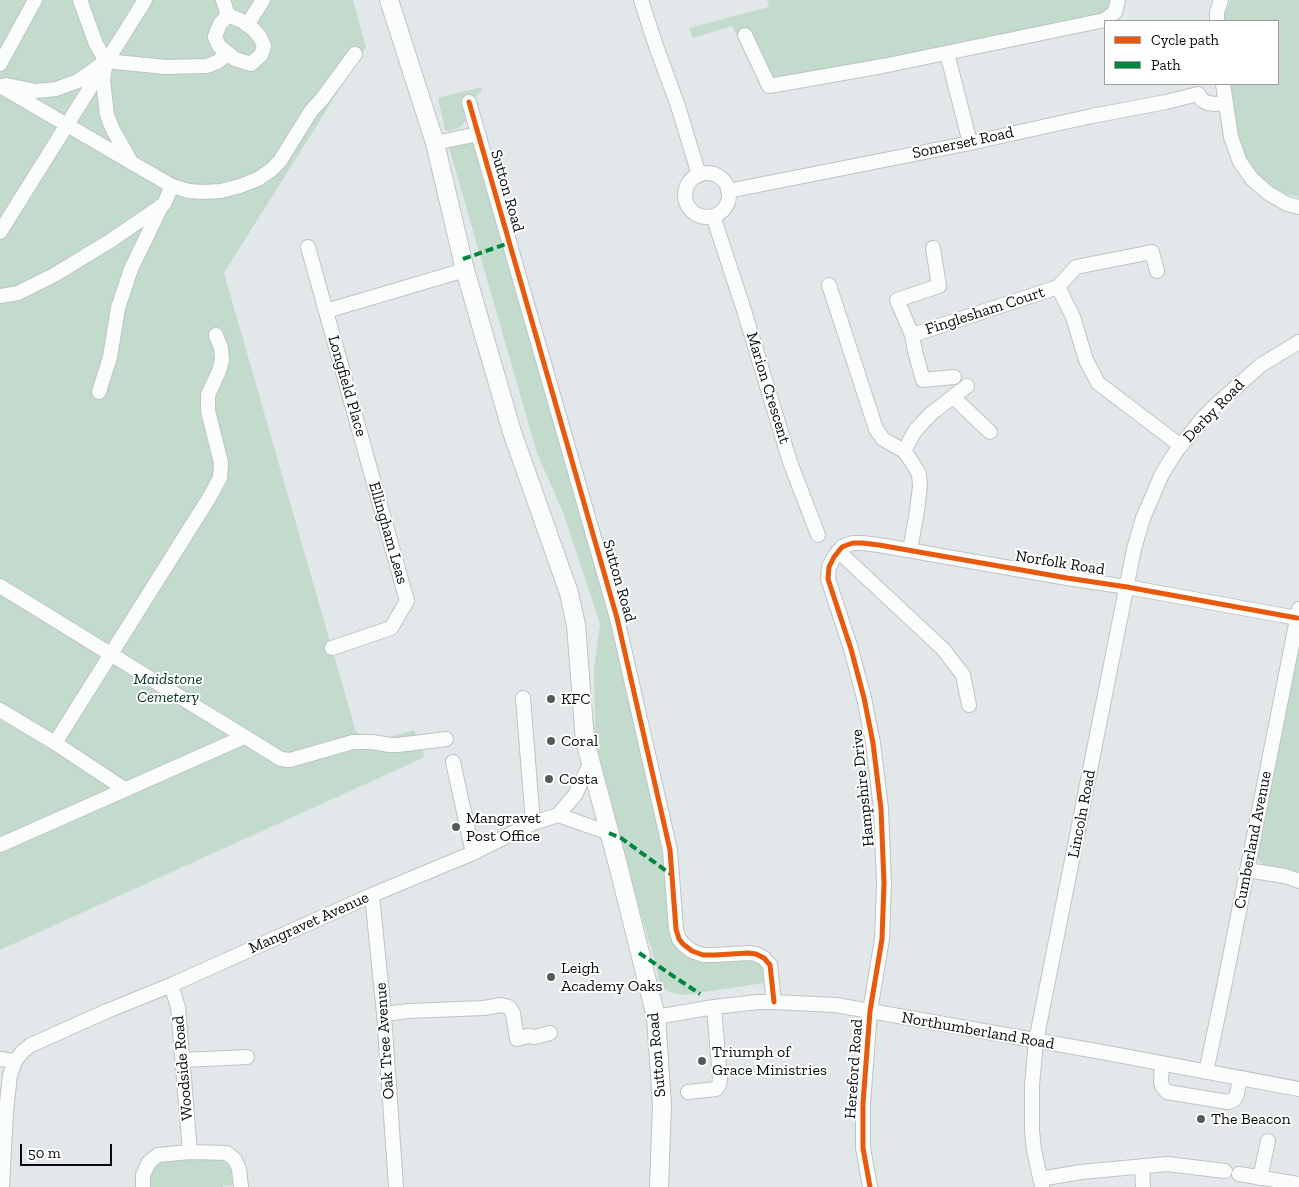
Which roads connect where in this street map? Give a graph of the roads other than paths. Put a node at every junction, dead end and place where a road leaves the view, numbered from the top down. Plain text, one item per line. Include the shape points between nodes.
1 (35, 0) edge
2 (80, 0) edge
3 (145, 0) edge
4 (223, 0) edge
5 (263, 0) edge
6 (389, 0) edge
7 (641, 0) edge
8 (1118, 0) edge
9 (1221, 0) edge
10 (228, 15) junction
11 (1104, 20) edge
12 (1105, 20) edge
13 (1217, 20) edge
14 (247, 25) junction
15 (745, 35) dead end
16 (948, 53) junction
17 (228, 54) junction
18 (355, 54) dead end
19 (106, 61) junction
20 (0, 64) edge
21 (0, 85) edge
22 (1223, 85) edge
23 (1201, 89) edge
24 (469, 102) dead end
25 (1226, 102) junction
26 (67, 124) junction
27 (478, 134) junction
28 (435, 143) junction
29 (970, 143) junction
30 (132, 162) junction
31 (699, 175) junction
32 (172, 186) junction
33 (728, 191) junction
34 (162, 206) junction
35 (1299, 207) edge
36 (713, 216) junction
37 (0, 232) edge
38 (308, 247) dead end
39 (933, 248) dead end
40 (466, 270) junction
41 (1157, 272) dead end
42 (829, 285) dead end
43 (1058, 287) junction
44 (0, 296) edge
45 (326, 311) junction
46 (216, 334) dead end
47 (912, 335) junction
48 (1299, 342) edge
49 (954, 377) dead end
50 (967, 386) dead end
51 (99, 392) dead end
52 (953, 397) junction
53 (990, 432) dead end
54 (1181, 446) junction
55 (904, 451) junction
56 (368, 461) joint
57 (818, 535) dead end
58 (910, 550) junction
59 (838, 551) junction
60 (0, 586) edge
61 (1127, 587) junction
62 (1298, 613) edge
63 (332, 648) dead end
64 (111, 655) junction
65 (523, 698) dead end
66 (969, 706) dead end
67 (0, 710) edge
68 (244, 737) junction
69 (446, 739) dead end
70 (55, 743) junction
71 (453, 762) dead end
72 (590, 764) junction
73 (126, 790) junction
74 (558, 815) junction
75 (533, 823) junction
76 (609, 833) junction
77 (0, 845) edge
78 (473, 853) junction
79 (1247, 870) junction
80 (1299, 881) edge
81 (372, 895) junction
82 (171, 985) junction
83 (774, 1002) junction
84 (714, 1006) junction
85 (870, 1011) junction
86 (384, 1014) junction
87 (656, 1017) junction
88 (550, 1033) dead end
89 (1036, 1041) junction
90 (247, 1057) dead end
91 (0, 1059) edge
92 (183, 1060) junction
93 (15, 1061) junction
94 (1162, 1064) junction
95 (1206, 1072) junction
96 (1240, 1078) junction
97 (1299, 1089) edge
98 (688, 1092) dead end
99 (1268, 1141) dead end
100 (190, 1152) junction
101 (1142, 1166) junction
102 (1260, 1178) junction
103 (1041, 1183) edge
104 (1299, 1184) edge
105 (2, 1187) edge
106 (144, 1187) edge
107 (241, 1187) edge
108 (396, 1187) edge
109 (659, 1187) edge
110 (870, 1187) edge
111 (1143, 1187) edge

1 - 20 street
2 - 19 street via 96,44
3 - 19 street
4 - 10 street
5 - 14 street
6 - 28 main road, Sutton Road
7 - 31 street
8 - 12 street via 1115,12
9 - 13 street
10 - 14 street
10 - 17 street via 215,37
11 - 16 street
14 - 17 street via 260,37 264,46 261,55 251,64
15 - 16 street via 769,86
16 - 29 street
17 - 19 street via 206,66 165,67
18 - 32 street via 271,170 240,186 221,191 189,191
19 - 21 street via 78,81 56,89 36,91
19 - 26 street
19 - 30 street via 103,80 107,115
21 - 26 street
22 - 25 street
23 - 25 street, Somerset Road via 1202,100 1215,104
23 - 29 street, Somerset Road via 1166,102
24 - 27 street, Sutton Road
25 - 35 street via 1232,137 1247,173 1268,193 1286,204
26 - 30 street
26 - 37 street
27 - 28 street, Sutton Road
27 - 83 street, Sutton Road via 617,618 670,850 679,939 692,951 703,955 748,953 764,958 770,965
28 - 40 main road, Sutton Road
29 - 33 street, Somerset Road
30 - 32 street
31 - 33 street via 717,176 724,181
31 - 36 street via 690,181 686,200 696,214
32 - 34 street
33 - 36 street via 725,208
34 - 44 street via 54,275 18,293
34 - 51 street via 131,269 118,308 110,357
36 - 57 street, Marion Crescent via 790,462
38 - 45 street, Longfield Place
39 - 47 street, Finglesham Court via 939,286 897,300
40 - 45 street
40 - 72 main road, Sutton Road via 512,432 569,593 576,625 585,741
41 - 43 street, Finglesham Court via 1152,252 1076,267
42 - 55 street via 876,429 882,439
43 - 47 street, Finglesham Court
43 - 54 street, Finglesham Court via 1098,383
45 - 56 street, Longfield Place
46 - 64 street via 222,360 208,395 208,410 220,463 220,478
47 - 49 street, Finglesham Court via 923,380
48 - 54 street, Derby Road via 1261,365 1202,419
50 - 52 street
52 - 53 street
52 - 55 street via 923,422
54 - 61 street, Derby Road via 1162,474 1143,518
55 - 58 street via 918,474 920,486
56 - 63 street, Ellingham Leas via 407,601 391,628
58 - 59 street, Norfolk Road via 853,543
58 - 61 street, Norfolk Road
59 - 66 street via 943,649 963,675
59 - 85 street, Hampshire Drive via 829,567 828,579 864,698 881,809 883,919
60 - 64 street
61 - 62 street, Norfolk Road
61 - 89 street, Lincoln Road
62 - 79 street, Cumberland Avenue
64 - 68 street
64 - 70 street
65 - 75 street
67 - 70 street
68 - 69 street via 281,759 290,760 353,742 398,745
68 - 73 street
70 - 73 street
71 - 78 street
72 - 74 street via 575,795
72 - 76 main road, Sutton Road
73 - 77 street
74 - 75 street, Mangravet Avenue
74 - 76 street
75 - 78 street, Mangravet Avenue
76 - 87 main road, Sutton Road
78 - 81 street, Mangravet Avenue
79 - 80 street
79 - 95 street, Cumberland Avenue
81 - 82 street, Mangravet Avenue
81 - 86 street, Oak Tree Avenue
82 - 92 street, Woodside Road via 178,1007
82 - 93 street, Mangravet Avenue via 32,1045
83 - 84 street, Northumberland Road
83 - 85 street, Northumberland Road via 836,1005
84 - 87 street, Northumberland Road
84 - 98 street via 719,1085 716,1089
85 - 89 street, Northumberland Road
85 - 110 street, Hereford Road via 863,1103 863,1148
86 - 88 street via 501,1005 513,1013 517,1038
86 - 108 street, Oak Tree Avenue
87 - 109 main road, Sutton Road via 662,1105
89 - 94 street, Northumberland Road
89 - 103 street, Lincoln Road via 1032,1130
90 - 92 street
91 - 93 street
92 - 100 street, Woodside Road
93 - 105 street via 6,1112
94 - 95 street, Northumberland Road
94 - 96 street via 1161,1081 1167,1092 1228,1102 1234,1100
95 - 96 street, Northumberland Road
96 - 97 street, Northumberland Road
99 - 102 street
100 - 106 street via 158,1155 148,1162 143,1175
100 - 107 street via 227,1153 239,1169
101 - 102 street via 1167,1164
101 - 103 street via 1081,1172
101 - 111 street
102 - 104 street

